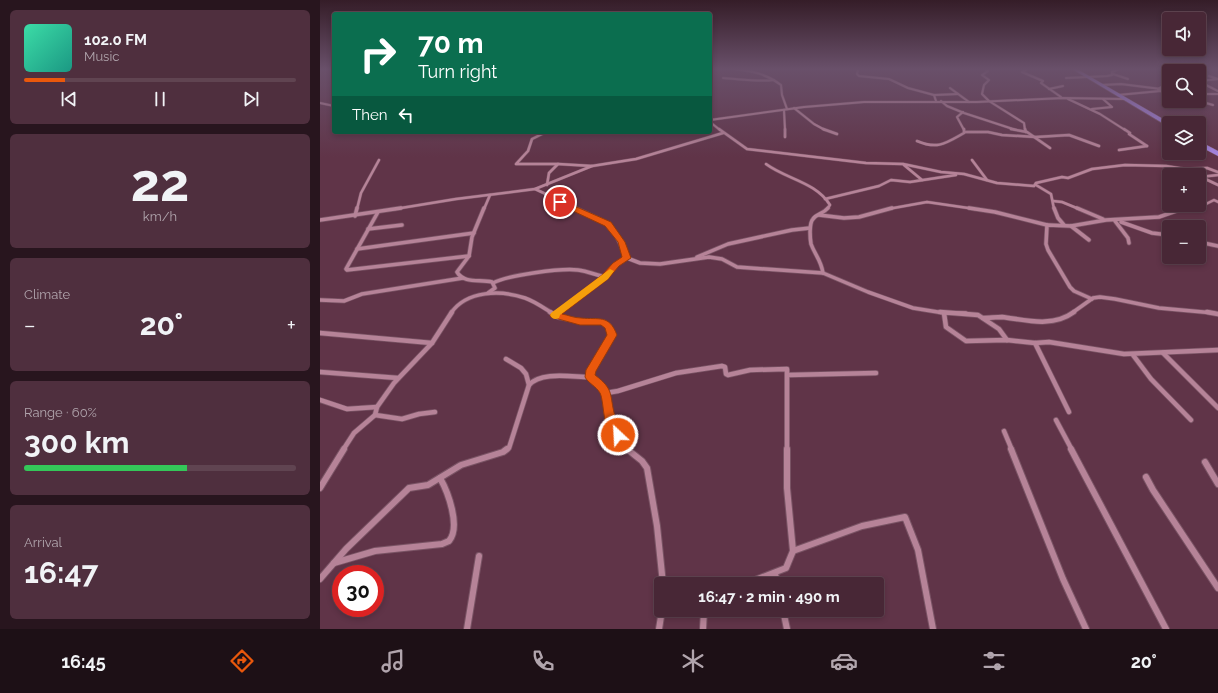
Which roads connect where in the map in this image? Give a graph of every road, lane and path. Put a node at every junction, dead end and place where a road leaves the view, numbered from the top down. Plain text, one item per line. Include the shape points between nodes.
1 (783, 98) edge
2 (963, 98) edge
3 (986, 98) edge
4 (1054, 98) edge
5 (1063, 98) edge
6 (1077, 98) edge
7 (1102, 99) junction
8 (1126, 99) joint
9 (936, 101) joint
10 (941, 101) junction
11 (989, 101) junction
12 (968, 102) junction
13 (320, 103) edge
14 (1206, 103) edge
15 (1213, 105) dead end
16 (332, 106) edge
17 (794, 108) junction
18 (786, 110) junction
19 (1092, 110) junction
20 (963, 112) junction
21 (712, 121) edge
22 (1162, 121) edge
23 (712, 123) edge
24 (965, 132) junction
25 (1027, 132) junction
26 (723, 133) junction
27 (542, 134) edge
28 (837, 134) dead end
29 (785, 137) dead end
30 (1036, 137) junction
31 (917, 141) dead end
32 (1099, 146) dead end
33 (1206, 147) edge
34 (1050, 148) dead end
35 (1119, 150) dead end
36 (1218, 154) edge
37 (379, 160) dead end
38 (972, 160) dead end
39 (558, 164) junction
40 (766, 164) dead end
41 (902, 164) junction
42 (592, 166) junction
43 (1176, 168) edge
44 (1206, 168) edge
45 (964, 174) junction
46 (1218, 174) edge
47 (1206, 175) edge
48 (922, 180) junction
49 (987, 180) junction
50 (1206, 180) edge
51 (547, 185) junction
52 (1036, 185) junction
53 (1218, 186) edge
54 (535, 189) junction
55 (490, 195) junction
56 (825, 199) junction
57 (1054, 201) junction
58 (1218, 202) edge
59 (379, 211) junction
60 (819, 215) junction
61 (354, 216) junction
62 (320, 220) edge
63 (1106, 220) junction
64 (1114, 221) junction
65 (402, 225) dead end
66 (1046, 225) junction
67 (1064, 225) junction
68 (1071, 226) junction
69 (810, 228) junction
70 (368, 229) junction
71 (474, 233) junction
72 (1162, 234) edge
73 (1089, 240) dead end
74 (1129, 243) dead end
75 (1206, 243) edge
76 (1218, 246) edge
77 (357, 250) junction
78 (469, 256) junction
79 (627, 258) junction
80 (695, 258) junction
81 (823, 273) junction
82 (605, 277) junction
83 (463, 278) junction
84 (493, 282) junction
85 (495, 288) junction
86 (498, 293) junction
87 (488, 294) junction
88 (1092, 299) junction
89 (320, 300) edge
90 (944, 313) junction
91 (1218, 314) edge
92 (554, 315) junction
93 (983, 318) junction
94 (320, 333) edge
95 (1007, 340) junction
96 (432, 343) junction
97 (1035, 343) junction
98 (1218, 350) edge
99 (1163, 353) junction
100 (1132, 355) junction
101 (506, 359) dead end
102 (320, 372) edge
103 (876, 373) dead end
104 (788, 375) junction
105 (590, 377) junction
106 (398, 378) junction
107 (528, 385) junction
108 (606, 393) junction
109 (320, 400) edge
110 (378, 407) junction
111 (1218, 408) edge
112 (435, 412) dead end
113 (1069, 412) dead end
114 (375, 415) junction
115 (1056, 420) dead end
116 (1191, 420) dead end
117 (1004, 431) dead end
118 (1205, 462) dead end
119 (1146, 477) dead end
120 (440, 478) junction
121 (1218, 484) edge
122 (320, 488) edge
123 (794, 551) junction
124 (479, 556) dead end
125 (333, 564) junction
126 (775, 574) junction
127 (662, 577) edge
128 (766, 577) edge
129 (776, 577) edge
130 (320, 579) edge
131 (1218, 588) edge
132 (661, 617) edge
133 (704, 617) edge
134 (784, 617) edge
135 (467, 629) edge
136 (659, 629) edge
137 (703, 629) edge
138 (787, 629) edge
139 (933, 629) edge
140 (1086, 629) edge
141 (1166, 629) edge

1 - 18 street
2 - 12 street
3 - 11 street
4 - 11 street
5 - 19 street
6 - 7 street
7 - 8 street
7 - 19 street via 1113,106
8 - 22 highway
9 - 10 street
9 - 17 street via 864,102
10 - 12 street
10 - 20 street
11 - 12 street
11 - 25 street via 1023,122
13 - 16 street
14 - 15 street
17 - 18 street
17 - 28 street via 815,126
18 - 21 street
18 - 29 street
19 - 35 street via 1147,145
20 - 24 street via 957,117
20 - 25 street
23 - 26 street
24 - 30 street
24 - 31 street via 935,147
25 - 30 street
26 - 41 street via 747,149 866,163
26 - 42 street via 636,159
27 - 39 street via 532,139 528,151 516,164
30 - 32 street via 1069,135
30 - 34 street
33 - 36 highway
37 - 61 street via 361,193
38 - 49 street
39 - 42 street
39 - 51 street via 549,173
40 - 56 street via 797,179
41 - 45 street
41 - 48 street
42 - 51 street
43 - 52 street via 1125,165 1098,168
44 - 46 street
45 - 48 street
45 - 49 street
46 - 47 street
48 - 56 street via 891,180 878,186
49 - 52 street
50 - 53 street
51 - 54 street
52 - 57 street via 1051,194
54 - 55 street
54 - 79 street via 608,224 622,242
55 - 59 street
55 - 71 street
56 - 60 street via 830,206 824,214
57 - 63 street
57 - 67 street via 1052,203 1058,220
58 - 64 street via 1213,200 1196,209 1188,207 1159,217
59 - 61 street
59 - 70 street
60 - 66 street via 859,217 927,202 995,212
60 - 69 street via 811,220
61 - 62 street
63 - 64 street
63 - 68 street
64 - 72 street via 1129,223 1152,233
64 - 74 street
65 - 70 street
66 - 67 street
66 - 88 street via 1048,250 1070,287
67 - 68 street
68 - 73 street
69 - 80 street via 728,244
69 - 81 street via 811,243 819,257
70 - 77 street
71 - 77 street
71 - 78 street
75 - 76 street
77 - 78 street via 347,270
78 - 83 street via 458,272
79 - 80 street via 640,263 660,264
79 - 82 street
80 - 81 street via 722,259 737,267
81 - 90 street via 911,308
82 - 84 street via 568,270 517,275
82 - 92 street
83 - 84 street
83 - 89 street via 362,294 344,301
84 - 85 street
85 - 86 street
85 - 87 street
86 - 87 street
86 - 92 street via 526,298
87 - 96 street via 469,299 455,308
88 - 91 street via 1109,298 1148,307
88 - 93 street via 1055,322
90 - 93 street via 966,313
90 - 95 street via 946,327 965,341
92 - 105 street via 580,321 603,322 609,326 612,335 591,370
93 - 95 street via 999,329
94 - 96 street
95 - 97 street
96 - 106 street
97 - 100 street via 1049,342
97 - 113 street
98 - 99 street
99 - 100 street
99 - 111 street
100 - 116 street via 1151,379
101 - 107 street via 521,368 526,374
102 - 106 street
103 - 104 street
104 - 108 street via 785,368 750,370 728,375 722,366 676,373
104 - 123 street via 786,463
105 - 107 street via 544,376 534,378
105 - 108 street
106 - 110 street
107 - 120 street via 509,448 461,465
108 - 127 street via 613,429 628,450 647,468 654,501
109 - 110 street via 341,408
110 - 114 street
112 - 114 street via 402,419
114 - 122 street via 354,433
115 - 141 street
117 - 140 street
118 - 121 street
119 - 131 street
120 - 125 street via 428,485 411,487 404,492
120 - 125 street via 447,489 451,504 454,532 451,540 442,544 375,551
123 - 126 street via 786,568
123 - 139 street via 862,526 905,517 918,550
124 - 135 street
125 - 130 street
126 - 128 street
126 - 129 street
132 - 136 street
133 - 137 street
134 - 138 street

